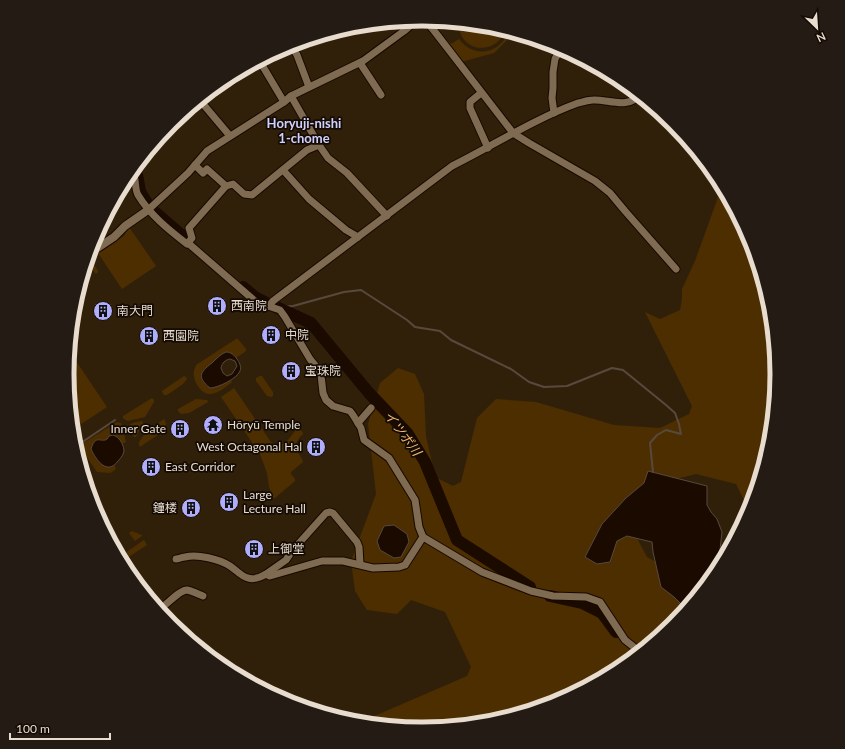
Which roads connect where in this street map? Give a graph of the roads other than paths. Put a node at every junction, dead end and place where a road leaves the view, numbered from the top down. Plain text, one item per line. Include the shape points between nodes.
1 (409, 27) edge
2 (431, 27) edge
3 (294, 51) edge
4 (558, 54) edge
5 (360, 63) junction
6 (262, 65) edge
7 (309, 87) junction
8 (481, 93) junction
9 (381, 95) dead end
10 (291, 96) junction
11 (636, 99) edge
12 (284, 102) junction
13 (203, 104) edge
14 (554, 113) junction
15 (513, 133) junction
16 (230, 136) junction
17 (319, 145) junction
18 (488, 148) junction
19 (195, 165) junction
20 (283, 170) junction
21 (135, 179) edge
22 (226, 186) junction
23 (148, 210) junction
24 (387, 216) junction
25 (358, 237) junction
26 (188, 243) junction
27 (99, 247) edge
28 (676, 269) dead end
29 (269, 306) junction
30 (371, 408) dead end
31 (358, 423) junction
32 (423, 537) junction
33 (176, 559) dead end
34 (360, 564) junction
35 (266, 574) junction
36 (203, 596) dead end
37 (163, 607) edge
38 (637, 649) edge

1 - 5 street
2 - 8 street
3 - 7 street
4 - 14 street via 553,72
5 - 7 street
5 - 9 street
6 - 12 street
7 - 10 street
8 - 15 street
8 - 18 street via 470,102 470,108
10 - 12 street
10 - 17 street
11 - 14 street via 621,103 593,100
12 - 16 street
13 - 16 street
14 - 15 street
15 - 18 street
15 - 28 street via 595,181 610,193
16 - 19 street via 207,151
17 - 20 street via 307,150
17 - 24 street via 328,158 348,173
18 - 24 street via 452,166
19 - 22 street via 203,173 207,169
19 - 23 street
20 - 22 street via 252,195 244,194 233,184
20 - 25 street via 309,199
21 - 23 street via 137,194
22 - 26 street via 190,228 192,238
23 - 26 street via 166,228
23 - 27 street
24 - 25 street
25 - 29 street
26 - 29 street via 256,302
29 - 31 street via 280,310 286,317 318,369 326,400 333,406 350,412
30 - 31 street
31 - 32 street via 364,440 389,458 416,500 419,527
32 - 34 street via 405,566 373,568
32 - 38 street via 482,572 527,590 553,596 586,597 600,602 625,640
33 - 35 street via 186,556 218,560 252,579
34 - 35 street via 343,560 322,561 270,576
34 - 35 street via 360,547 330,512 326,513 286,560
36 - 37 street via 187,590

